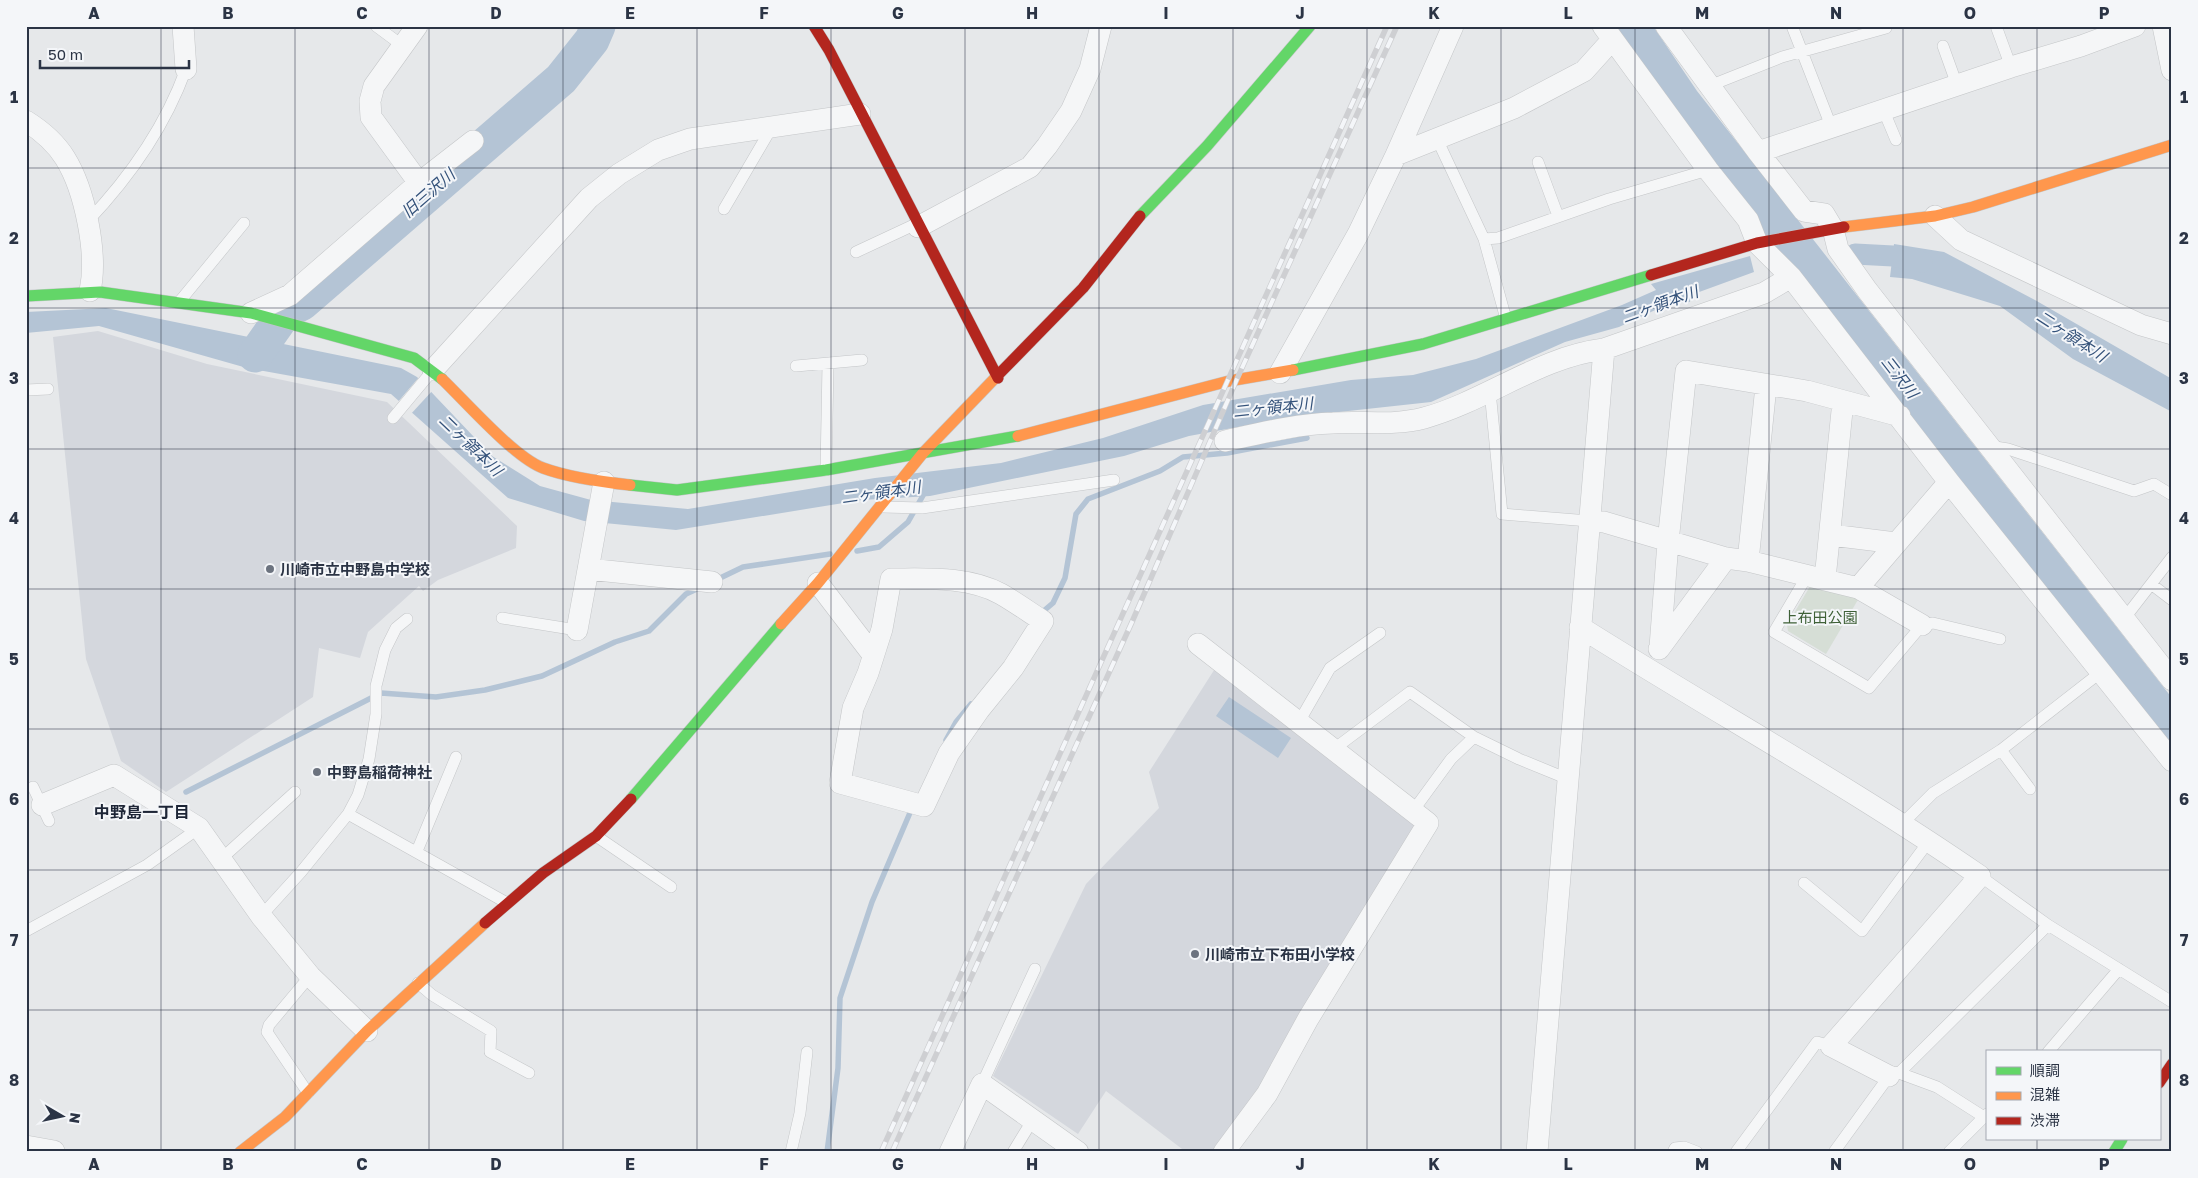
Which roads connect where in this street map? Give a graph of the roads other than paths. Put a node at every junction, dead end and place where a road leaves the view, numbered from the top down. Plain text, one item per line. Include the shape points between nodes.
1 (183, 26) edge
2 (376, 26) edge
3 (417, 26) edge
4 (814, 26) edge
5 (1101, 26) edge
6 (1310, 26) edge
7 (1452, 26) edge
8 (1666, 26) edge
9 (1792, 26) edge
10 (1996, 26) edge
11 (2135, 26) edge
12 (2163, 26) edge
13 (1886, 28) dead end
14 (1607, 33) edge
15 (403, 46) junction
16 (1943, 46) dead end
17 (1801, 51) junction
18 (2011, 67) junction
19 (186, 69) joint
20 (2172, 70) edge
21 (1957, 85) junction
22 (1709, 86) junction
23 (1883, 109) junction
24 (860, 114) junction
25 (26, 121) edge
26 (1831, 126) junction
27 (772, 128) junction
28 (1437, 139) junction
29 (1896, 140) dead end
30 (473, 141) dead end
31 (2172, 145) edge
32 (1758, 152) junction
33 (1396, 155) junction
34 (1538, 162) dead end
35 (1708, 170) junction
36 (419, 184) junction
37 (724, 209) dead end
38 (1558, 216) junction
39 (1934, 216) junction
40 (87, 222) junction
41 (244, 223) dead end
42 (917, 225) junction
43 (1824, 231) junction
44 (1484, 240) junction
45 (1762, 242) junction
46 (856, 252) dead end
47 (1791, 277) junction
48 (90, 292) junction
49 (26, 296) edge
50 (179, 302) junction
51 (257, 314) junction
52 (1506, 319) junction
53 (2172, 334) edge
54 (1604, 349) junction
55 (862, 360) dead end
56 (828, 364) junction
57 (796, 366) dead end
58 (433, 370) junction
59 (1280, 373) junction
60 (998, 378) junction
61 (1766, 386) junction
62 (48, 389) dead end
63 (26, 390) edge
64 (1490, 391) junction
65 (1843, 402) junction
66 (397, 414) dead end
67 (1900, 416) junction
68 (1225, 441) dead end
69 (1988, 446) junction
70 (924, 453) junction
71 (826, 470) junction
72 (1114, 480) dead end
73 (1949, 482) junction
74 (603, 490) junction
75 (2172, 495) edge
76 (883, 504) junction
77 (1589, 521) junction
78 (1831, 535) junction
79 (1668, 542) junction
80 (1896, 543) junction
81 (2172, 557) edge
82 (1726, 558) junction
83 (1748, 561) junction
84 (588, 569) junction
85 (1816, 578) junction
86 (712, 582) dead end
87 (818, 583) junction
88 (2151, 584) junction
89 (1858, 588) junction
90 (2172, 600) edge
91 (502, 618) dead end
92 (407, 619) dead end
93 (2124, 619) junction
94 (1922, 625) junction
95 (1580, 627) junction
96 (577, 630) joint
97 (1380, 633) dead end
98 (2000, 639) dead end
99 (1198, 644) dead end
100 (1660, 647) junction
101 (873, 655) junction
102 (1650, 671) junction
103 (2101, 672) junction
104 (2172, 680) edge
105 (1300, 722) junction
106 (1474, 736) junction
107 (1334, 749) junction
108 (2001, 750) junction
109 (456, 757) dead end
110 (2172, 761) edge
111 (1568, 779) junction
112 (2030, 790) dead end
113 (295, 792) dead end
114 (41, 804) dead end
115 (1413, 811) junction
116 (348, 814) junction
117 (1903, 823) junction
118 (199, 828) junction
119 (596, 836) junction
120 (1929, 841) junction
121 (417, 851) junction
122 (220, 860) junction
123 (1980, 876) junction
124 (1804, 883) dead end
125 (671, 887) dead end
126 (507, 903) junction
127 (261, 916) junction
128 (2048, 925) junction
129 (26, 931) edge
130 (1035, 969) dead end
131 (2119, 969) junction
132 (310, 976) junction
133 (418, 983) junction
134 (2172, 1002) edge
135 (367, 1031) junction
136 (1831, 1046) junction
137 (2050, 1050) edge
138 (806, 1052) dead end
139 (2172, 1064) edge
140 (529, 1073) dead end
141 (1894, 1075) junction
142 (2160, 1082) edge
143 (982, 1084) junction
144 (308, 1093) junction
145 (1985, 1115) edge
146 (1032, 1121) junction
147 (2121, 1140) edge
148 (1538, 1142) edge
149 (26, 1146) edge
150 (54, 1151) edge
151 (240, 1152) edge
152 (791, 1152) edge
153 (950, 1152) edge
154 (1014, 1152) edge
155 (1078, 1152) edge
156 (1224, 1152) edge
157 (1527, 1152) edge
158 (1673, 1152) edge
159 (1697, 1152) edge
160 (1736, 1152) edge
161 (1834, 1152) edge
162 (1949, 1152) edge
163 (2114, 1152) edge

1 - 19 street
2 - 15 lane
3 - 15 street
4 - 24 street
5 - 42 street via 1090,70 1071,111 1030,167
6 - 60 street via 1207,146 1129,228 1083,288
7 - 33 street
8 - 22 street
9 - 17 lane
10 - 18 lane
11 - 18 street
12 - 20 street
13 - 17 lane
14 - 28 street via 1584,71 1514,108
14 - 35 street
15 - 36 street via 374,86 370,101 371,117
16 - 21 lane
17 - 22 lane
17 - 26 lane
18 - 21 street
19 - 40 lane via 176,97 135,164
21 - 23 street
22 - 32 street
23 - 26 street
23 - 29 lane
24 - 27 street
24 - 42 street
25 - 40 street via 45,134 64,156 75,176
26 - 32 street
27 - 37 lane
27 - 58 street via 690,140 658,150 619,174 589,198
28 - 33 street
28 - 44 lane
30 - 36 street
31 - 39 street
32 - 43 street via 1804,211 1824,214
33 - 59 street via 1358,234
34 - 38 lane
35 - 38 lane
35 - 45 street
36 - 51 street via 290,294
38 - 44 lane
39 - 43 street
39 - 53 street via 1961,240 2141,325
40 - 48 street via 93,277
41 - 50 lane
42 - 46 lane
42 - 60 street
43 - 45 street
43 - 69 street
44 - 52 lane
45 - 47 street
45 - 52 street
47 - 54 street via 1764,293
47 - 67 street
48 - 49 street
48 - 50 street
50 - 51 street
51 - 58 street via 414,358
52 - 59 street via 1423,344
54 - 64 street via 1582,352 1525,373
54 - 77 street
55 - 56 lane
56 - 57 lane
56 - 71 lane
58 - 66 lane
58 - 74 street via 518,453 542,468
59 - 70 street via 1229,381 1022,434
60 - 70 street
61 - 65 street via 1807,391
61 - 79 street via 1686,371
61 - 83 street
62 - 63 lane
64 - 68 street via 1424,418 1371,424 1334,422
64 - 77 lane via 1502,514
65 - 67 street
65 - 78 street
67 - 73 street
69 - 75 lane via 2008,449 2134,490 2154,484
69 - 93 street
70 - 71 street
70 - 76 street
71 - 74 street via 676,490
72 - 76 lane via 922,508
73 - 80 street
73 - 103 street
74 - 84 street
76 - 87 street
77 - 79 street via 1604,522
77 - 95 street
78 - 80 street
78 - 85 street
79 - 82 street
79 - 100 street
80 - 89 street
81 - 88 lane
82 - 83 street
82 - 100 street
83 - 85 street
84 - 86 street
84 - 96 street
85 - 89 street
85 - 94 lane via 1774,632 1869,688
87 - 101 street
87 - 119 street
88 - 90 lane
88 - 93 lane
89 - 94 street
91 - 96 lane
92 - 116 lane via 396,628 385,650 376,686 376,714 369,759 358,795
93 - 104 street
94 - 98 lane via 1933,623
95 - 102 street
95 - 111 street
97 - 105 lane via 1330,668
99 - 105 street
100 - 102 street
101 - 101 street via 882,629 891,579 945,580 979,585 1000,593 1043,621 1013,668 949,753 924,806 840,783 853,708
102 - 117 street
103 - 108 lane
103 - 110 street
105 - 107 street
106 - 107 lane via 1410,692
106 - 111 lane
106 - 115 lane via 1451,759
107 - 115 street
108 - 112 lane
108 - 117 lane via 1933,793
109 - 121 lane
111 - 148 street
113 - 122 lane
114 - 118 street via 114,775
115 - 156 street via 1428,823 1308,1018 1267,1094
116 - 121 lane
116 - 127 lane
117 - 120 street
118 - 122 street
118 - 129 lane via 147,865
119 - 125 lane
119 - 126 street
120 - 123 street
120 - 124 lane via 1862,931
121 - 126 lane
122 - 127 street
123 - 128 lane
123 - 136 street
126 - 133 street
127 - 132 street
128 - 131 lane
128 - 141 lane
130 - 143 lane
131 - 134 lane
131 - 137 lane
132 - 135 street
132 - 144 lane via 269,1025 267,1032
133 - 135 street
133 - 140 lane via 432,995 492,1030 490,1052
135 - 144 street
136 - 141 street
136 - 160 lane via 1817,1042
138 - 152 lane via 800,1113
139 - 142 street
141 - 145 lane via 1937,1087
141 - 161 lane
143 - 146 street
143 - 153 street
144 - 151 street via 285,1117
145 - 162 lane
146 - 154 lane
146 - 155 street
147 - 163 street
148 - 157 lane
149 - 150 street
158 - 159 lane via 1675,1148 1684,1147

